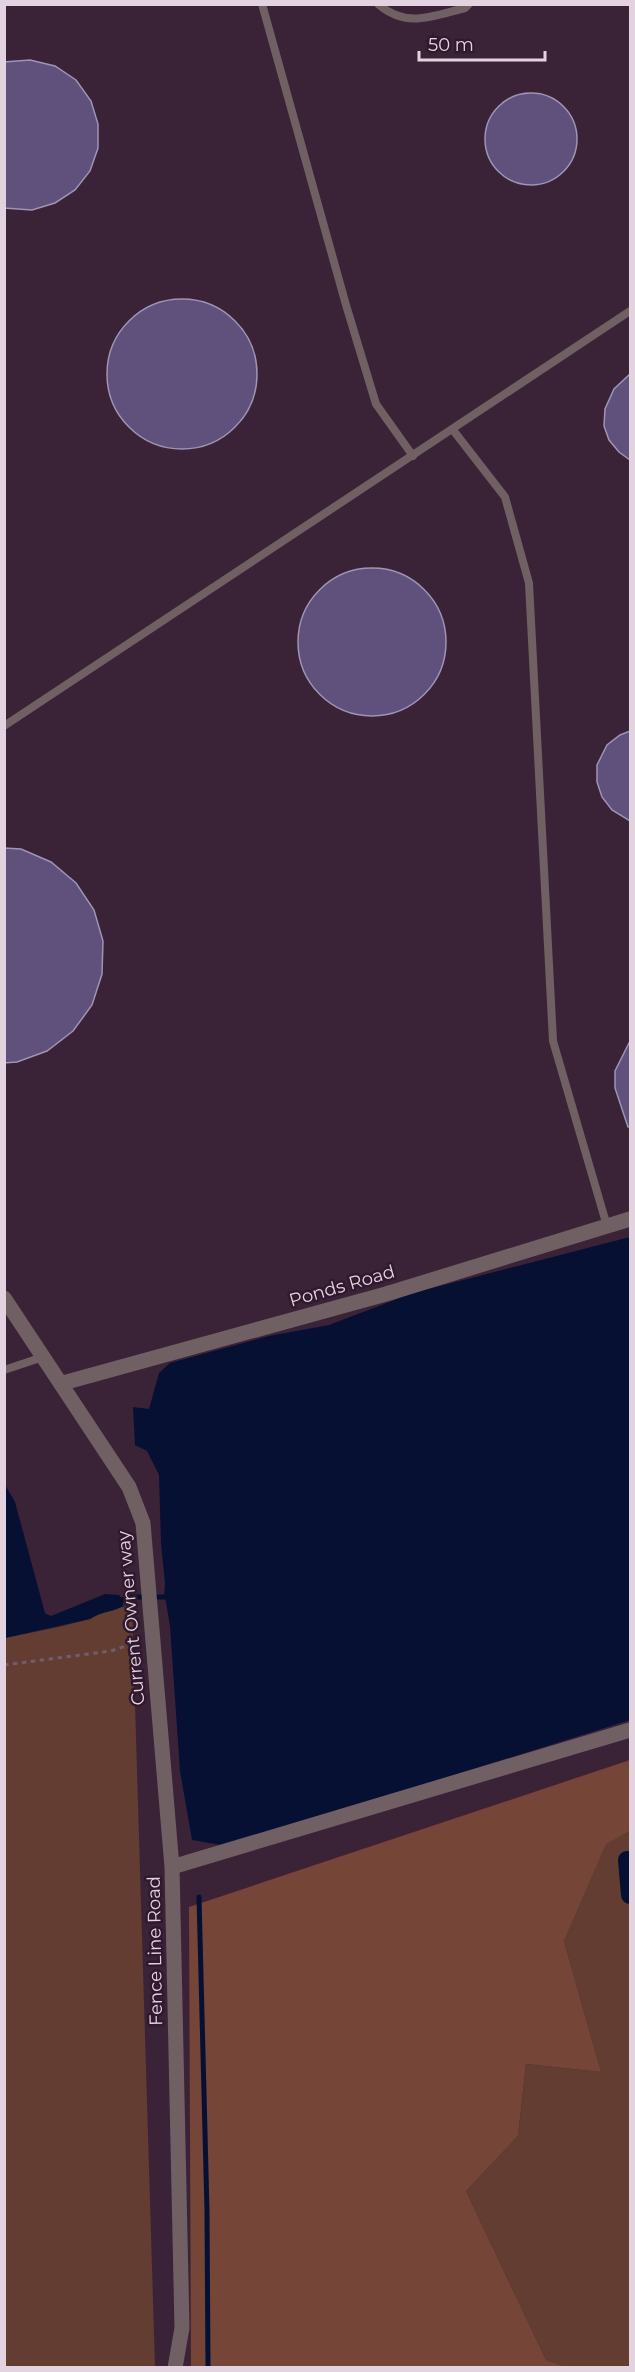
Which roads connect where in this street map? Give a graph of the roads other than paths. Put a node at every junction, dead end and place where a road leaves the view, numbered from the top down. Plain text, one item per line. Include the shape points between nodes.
1 (262, 4) edge
2 (378, 4) edge
3 (469, 4) edge
4 (630, 310) edge
5 (453, 429) junction
6 (412, 456) junction
7 (4, 726) edge
8 (630, 1219) edge
9 (607, 1226) junction
10 (4, 1298) edge
11 (44, 1356) junction
12 (4, 1370) edge
13 (63, 1383) junction
14 (630, 1730) edge
15 (172, 1867) junction
16 (175, 2367) edge

1 - 6 lane via 376,404
2 - 3 lane via 389,14 417,20
4 - 5 lane
5 - 6 lane
5 - 9 lane via 505,497 529,584 553,1041
6 - 7 lane
8 - 9 street, Ponds Road
9 - 13 street, Ponds Road via 386,1294
10 - 11 street, Current Owner way
11 - 12 lane
11 - 13 street, Current Owner way
13 - 15 street, Current Owner way via 129,1487 143,1523
14 - 15 street, Fence Line Road
15 - 16 street, Fence Line Road via 182,2328

